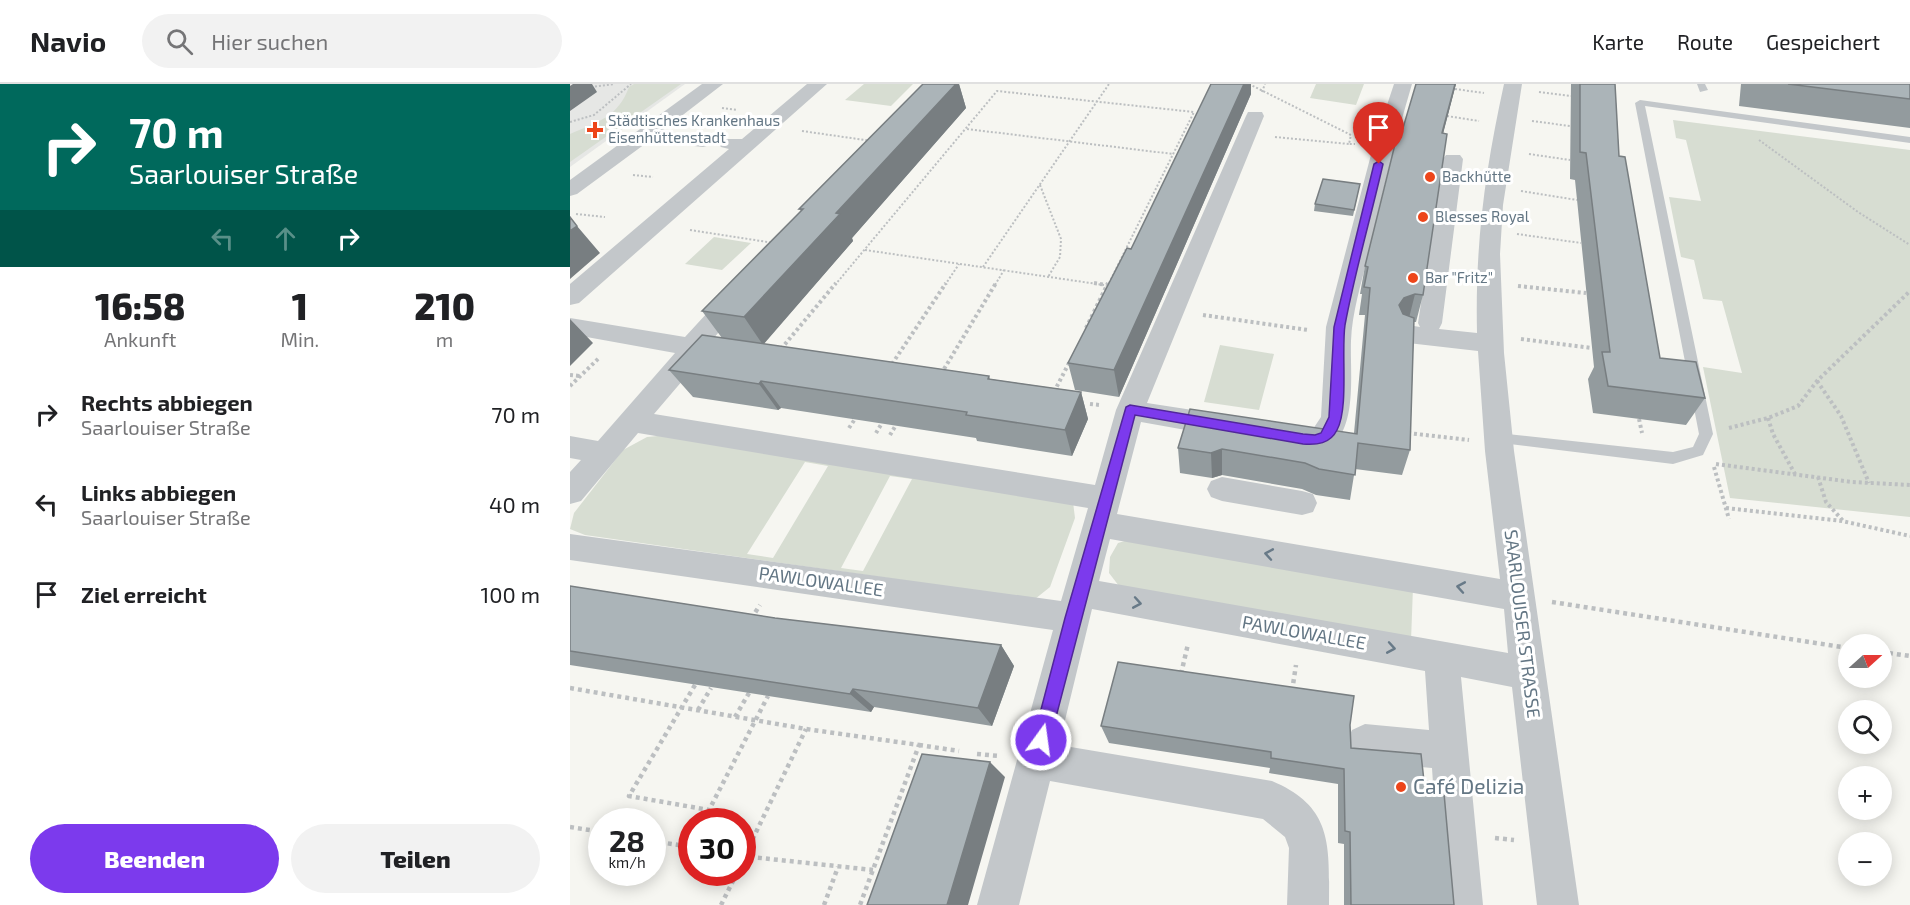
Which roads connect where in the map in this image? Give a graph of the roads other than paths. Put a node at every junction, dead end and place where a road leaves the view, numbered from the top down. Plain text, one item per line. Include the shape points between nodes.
1 (714, 84) edge
2 (818, 84) edge
3 (1403, 84) edge
4 (1513, 84) edge
5 (1703, 91) edge
6 (1707, 112) junction
7 (1251, 125) road end
8 (644, 135) junction
9 (1910, 140) edge
10 (703, 141) dead end
11 (1497, 168) junction
12 (570, 190) edge
13 (784, 245) edge
14 (570, 297) edge
15 (570, 326) edge
16 (1489, 339) junction
17 (691, 346) junction
18 (1130, 410) junction
19 (632, 421) junction
20 (1498, 441) junction
21 (570, 447) edge
22 (604, 453) junction
23 (1222, 489) dead end
24 (570, 492) edge
25 (1302, 503) dead end
26 (1102, 511) junction
27 (570, 547) edge
28 (1518, 597) junction
29 (1076, 605) junction
30 (1442, 658) junction
31 (1528, 673) junction
32 (1365, 743) dead end
33 (1449, 751) junction
34 (1036, 760) junction
35 (998, 905) edge
36 (1308, 905) edge
37 (1462, 905) edge
38 (1558, 905) edge

1 - 8 street
2 - 14 street via 768,126 737,144
3 - 18 street via 1392,149 1347,330 1335,417 1326,436 1316,440
4 - 11 street, SAARLOUISER STRASSE
5 - 6 lane
6 - 9 lane
6 - 20 lane via 1640,103 1706,434 1698,451 1673,458
7 - 18 street
8 - 10 street
8 - 12 street
11 - 16 street, SAARLOUISER STRASSE via 1490,230
11 - 16 street via 1445,158 1419,328
13 - 17 street
15 - 17 street
16 - 20 street, SAARLOUISER STRASSE
17 - 19 street via 680,366
18 - 26 street
19 - 22 street
19 - 26 street
20 - 28 street, SAARLOUISER STRASSE
21 - 22 street
22 - 24 street
23 - 25 street
28 -> 26 street
26 - 29 street
27 - 29 street, PAWLOWALLEE
28 - 31 street, SAARLOUISER STRASSE
29 -> 30 street, PAWLOWALLEE via 1196,613
29 - 34 street
30 - 31 street, PAWLOWALLEE
30 - 33 street
31 - 38 street, SAARLOUISER STRASSE
32 - 33 street
33 - 37 street
34 - 35 street
34 - 36 street via 1272,801 1301,824 1309,848

